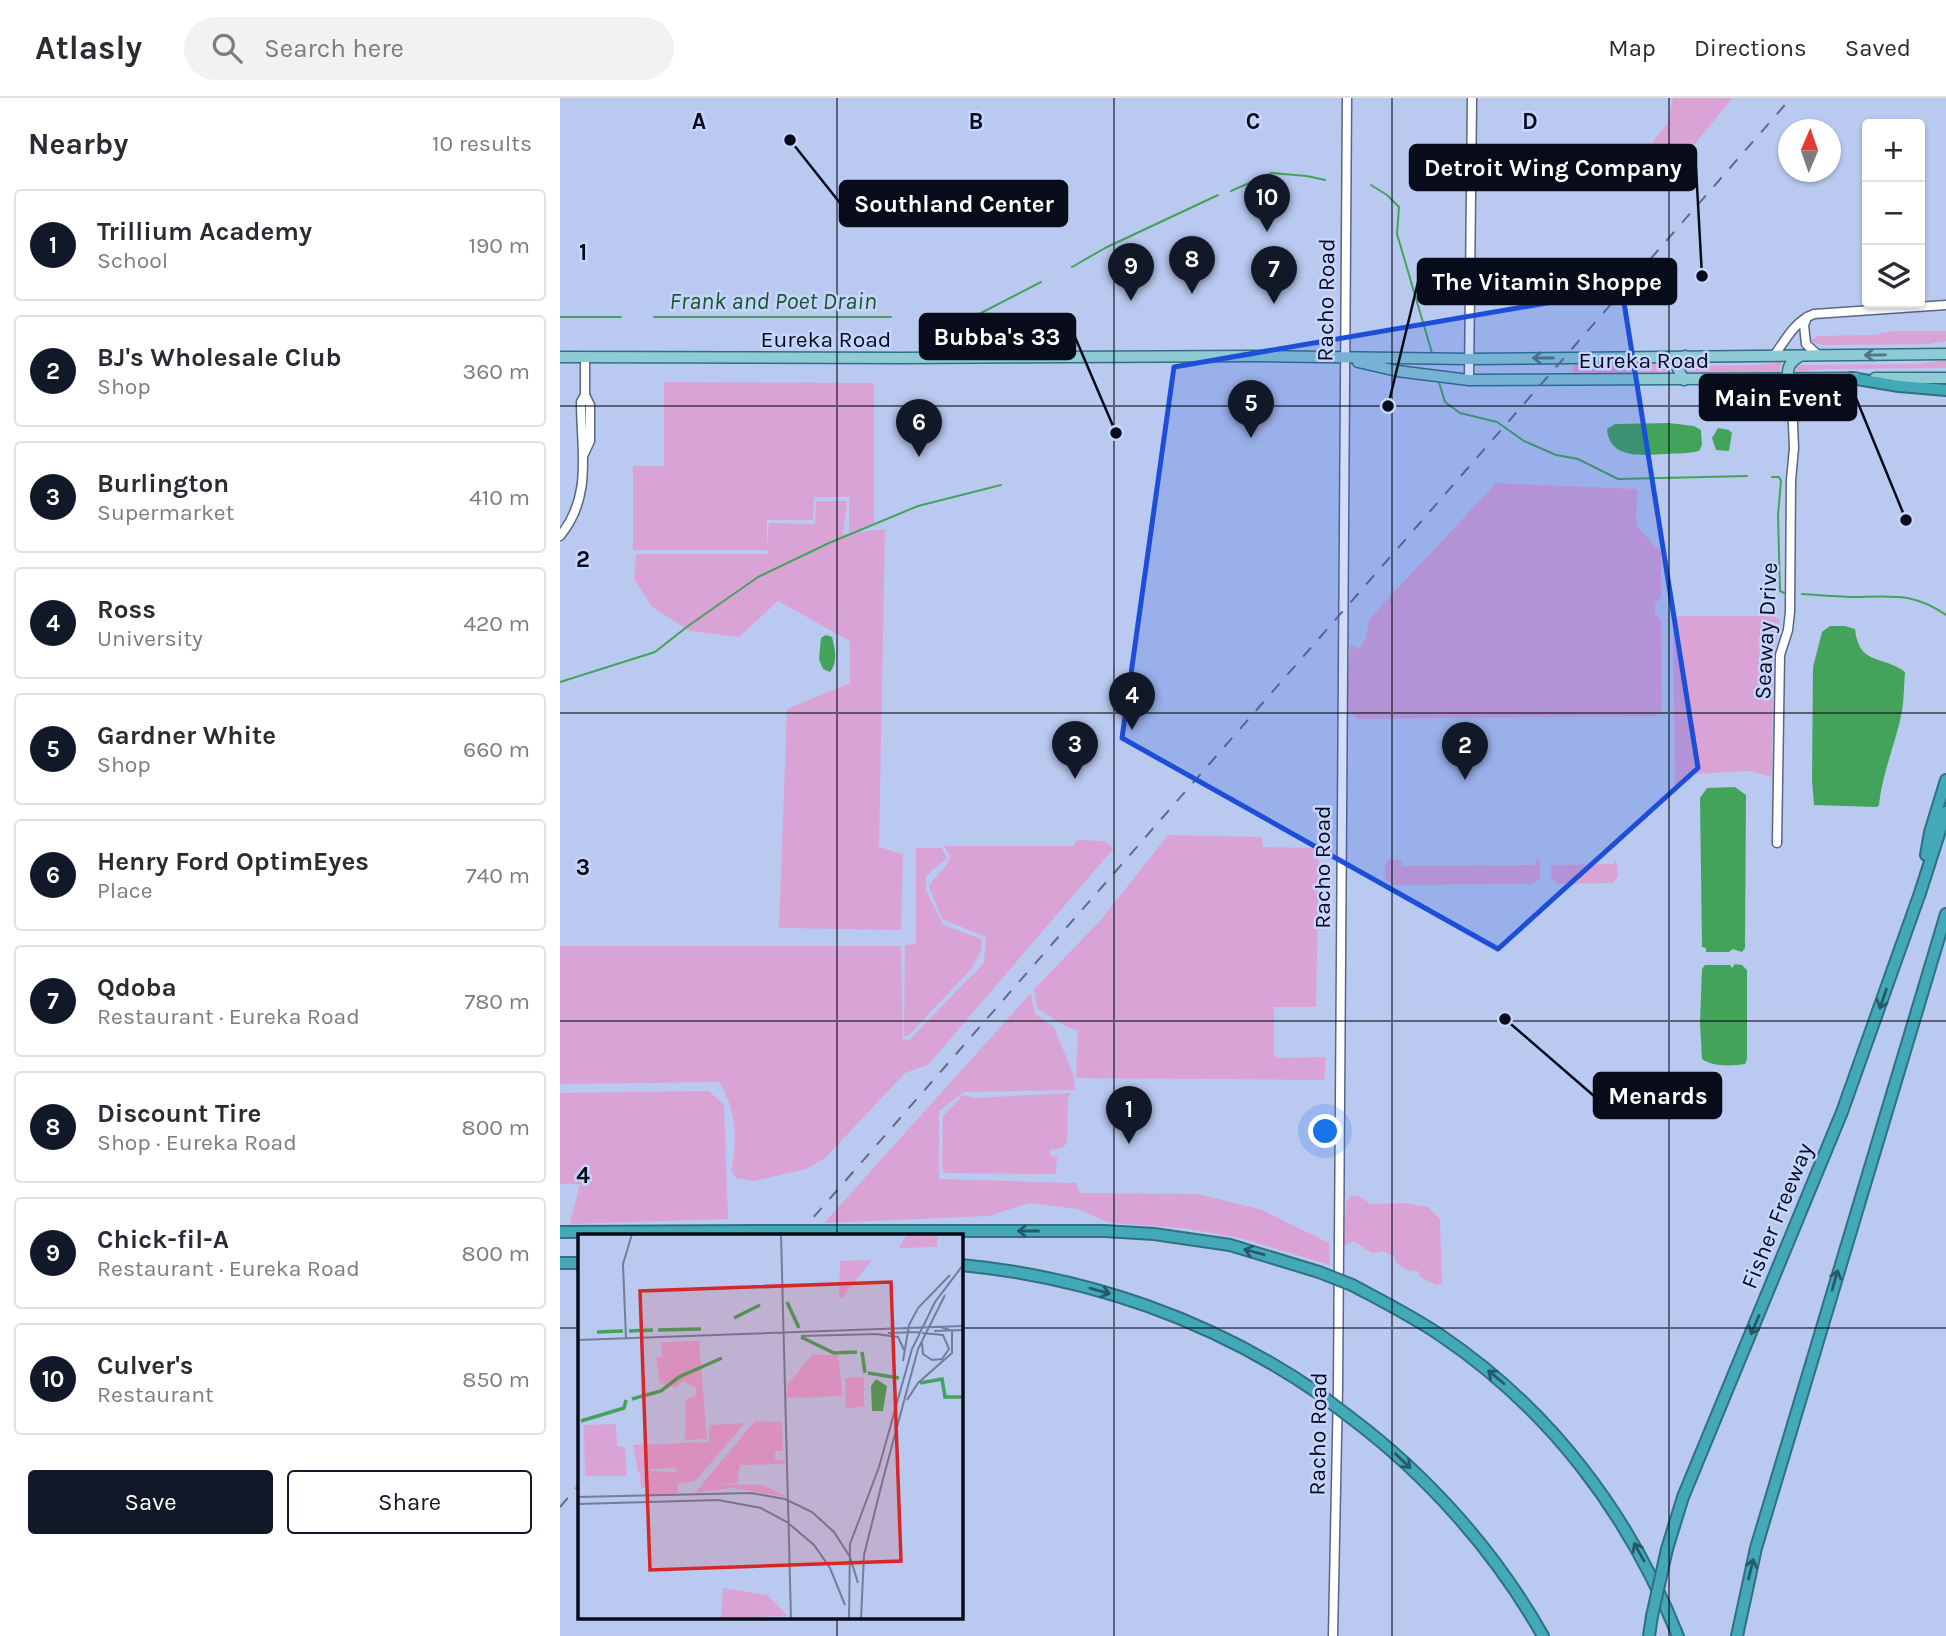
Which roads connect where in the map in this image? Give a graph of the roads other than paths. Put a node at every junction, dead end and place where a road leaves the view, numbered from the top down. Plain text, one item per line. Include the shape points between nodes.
1 (1347, 98) edge
2 (1472, 98) edge
3 (1946, 304) edge
4 (1807, 317) junction
5 (1946, 354) edge
6 (1800, 355) junction
7 (1818, 355) junction
8 (586, 356) junction
9 (1685, 356) junction
10 (1774, 356) junction
11 (560, 357) edge
12 (1344, 359) junction
13 (1469, 359) junction
14 (1852, 378) junction
15 (1946, 378) edge
16 (1469, 380) junction
17 (1684, 380) junction
18 (1788, 380) junction
19 (1946, 390) edge
20 (560, 536) edge
21 (1946, 780) edge
22 (1946, 812) edge
23 (1777, 843) dead end
24 (1920, 893) junction
25 (1946, 914) edge
26 (560, 1232) edge
27 (560, 1263) edge
28 (578, 1263) edge
29 (962, 1265) edge
30 (1333, 1636) edge
31 (1543, 1636) edge
32 (1649, 1636) edge
33 (1678, 1636) edge
34 (1737, 1636) edge

1 - 12 street, Racho Road
2 - 13 street
3 - 4 street
4 - 7 street via 1806,344
4 - 10 street
5 -> 7 main road, Eureka Road
6 - 7 main road, Eureka Road
6 - 10 main road, Eureka Road
6 - 18 main road via 1787,368
8 - 11 main road, Eureka Road
8 - 12 main road, Eureka Road
8 - 20 street via 583,399 590,405 590,441 584,454 582,494
9 - 10 main road, Eureka Road
9 -> 13 main road, Eureka Road
9 - 17 main road via 1676,367
12 - 13 main road, Eureka Road
12 - 16 main road, Eureka Road
12 - 30 street, Racho Road
13 - 16 street
14 - 15 main road, Eureka Road
14 - 18 main road, Eureka Road
14 - 19 highway
16 - 17 main road, Eureka Road
17 - 18 main road, Eureka Road
18 - 23 street, Seaway Drive via 1794,448 1790,612 1780,655
21 - 24 highway via 1930,832
22 - 24 highway, Fisher Freeway
24 -> 32 highway, Fisher Freeway, bridge via 1843,1112 1684,1497 1667,1549
34 -> 25 highway via 1756,1548
33 -> 26 highway, bridge via 1615,1512 1543,1421 1464,1351 1415,1319 1319,1272 1230,1245 1104,1231
27 - 28 highway
29 -> 31 highway, bridge via 1045,1278 1147,1306 1245,1349 1318,1393 1389,1448 1447,1505 1496,1565

